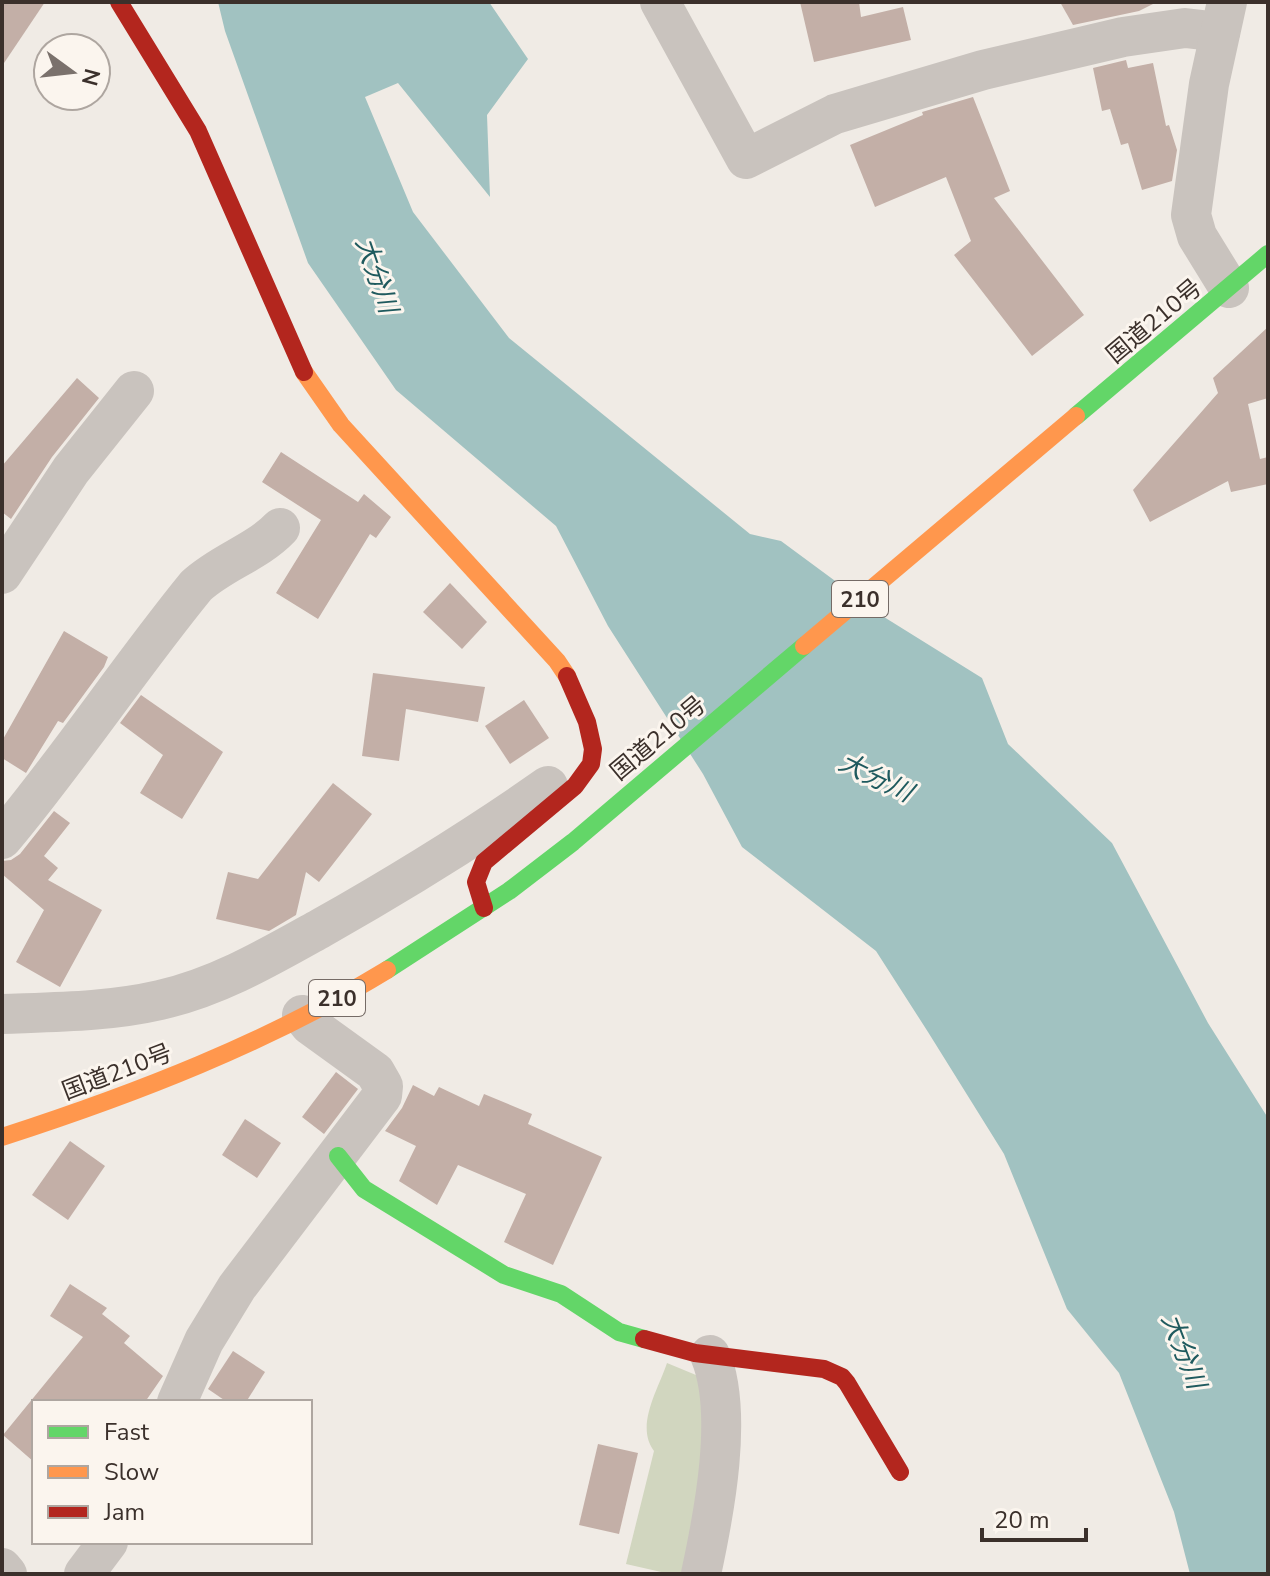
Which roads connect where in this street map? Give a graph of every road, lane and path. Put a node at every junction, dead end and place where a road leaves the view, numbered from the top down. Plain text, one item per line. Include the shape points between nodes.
1 (119, 2) edge
2 (660, 2) edge
3 (1223, 17) edge
4 (1268, 254) edge
5 (1229, 288) junction
6 (134, 391) dead end
7 (280, 528) dead end
8 (2, 574) edge
9 (593, 750) junction
10 (2, 839) edge
11 (484, 908) junction
12 (2, 1014) edge
13 (302, 1015) junction
14 (2, 1137) edge
15 (338, 1156) junction
16 (710, 1355) junction
17 (178, 1400) edge
18 (900, 1472) dead end
19 (106, 1544) edge
20 (2, 1568) edge
21 (7, 1574) edge
22 (84, 1574) edge
23 (701, 1574) edge

1 - 9 main road via 198,131 310,384 363,450 564,671
2 - 3 street via 746,159 835,114 983,70
3 - 5 street via 1191,215 1197,236
4 - 5 main road, 国道210号 / 210
5 - 11 main road, 国道210号 / 210 via 545,864
6 - 8 street via 71,470
7 - 10 street via 196,586
9 - 11 main road via 585,776 484,862 476,882
9 - 12 street via 440,858 233,974 161,1000 121,1007
11 - 13 main road, 国道210号 / 210
13 - 14 main road, 国道210号 / 210 via 158,1083
13 - 15 street via 375,1072 383,1086 377,1104
15 - 16 main road via 364,1189 504,1275 561,1294 626,1335
15 - 17 street via 237,1287 204,1341
16 - 18 main road via 824,1369 842,1377
16 - 23 street via 718,1382 720,1444
19 - 22 street
20 - 21 street

